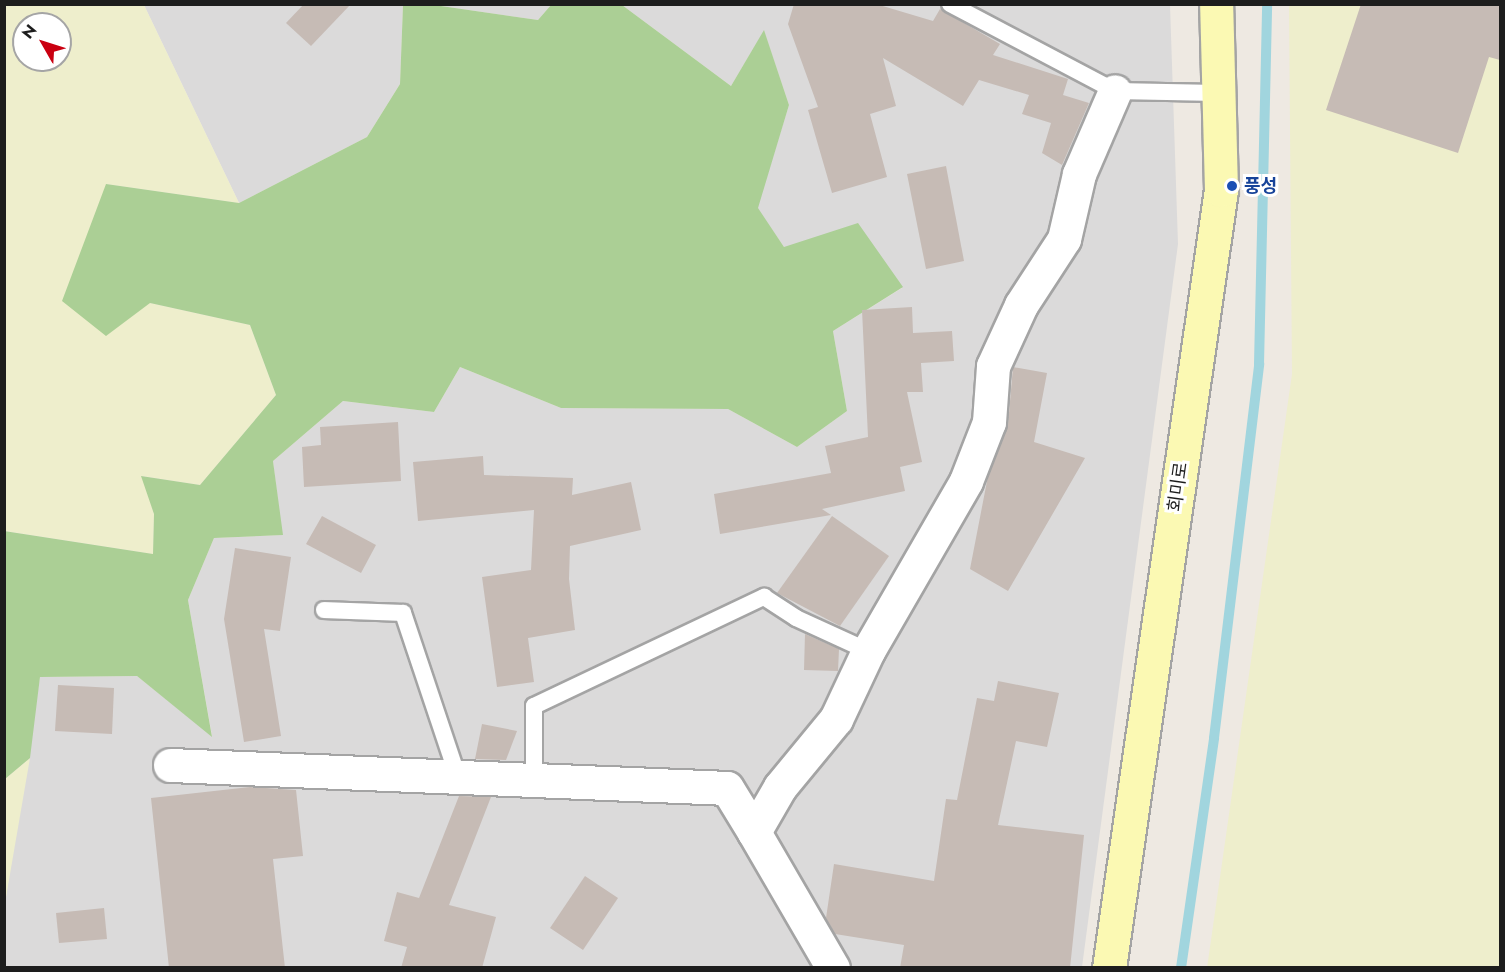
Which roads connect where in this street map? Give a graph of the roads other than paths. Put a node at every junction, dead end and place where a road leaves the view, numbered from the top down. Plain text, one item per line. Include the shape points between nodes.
1 (950, 4) edge
2 (1216, 4) edge
3 (1115, 91) junction
4 (1218, 93) junction
5 (324, 610) dead end
6 (868, 651) junction
7 (170, 765) dead end
8 (458, 777) junction
9 (534, 780) junction
10 (754, 832) junction
11 (833, 968) edge
12 (1109, 968) edge

1 - 3 lane
2 - 4 street, 회미로
3 - 4 lane
3 - 6 street via 1079,174 1064,239 1021,305 993,366 989,422 966,481
4 - 12 street, 회미로 via 1221,190
5 - 8 lane via 403,613
6 - 9 lane via 796,618 764,597 534,706
6 - 10 street via 836,719 780,787
7 - 8 street
8 - 9 street
9 - 10 street via 727,788
10 - 11 street

